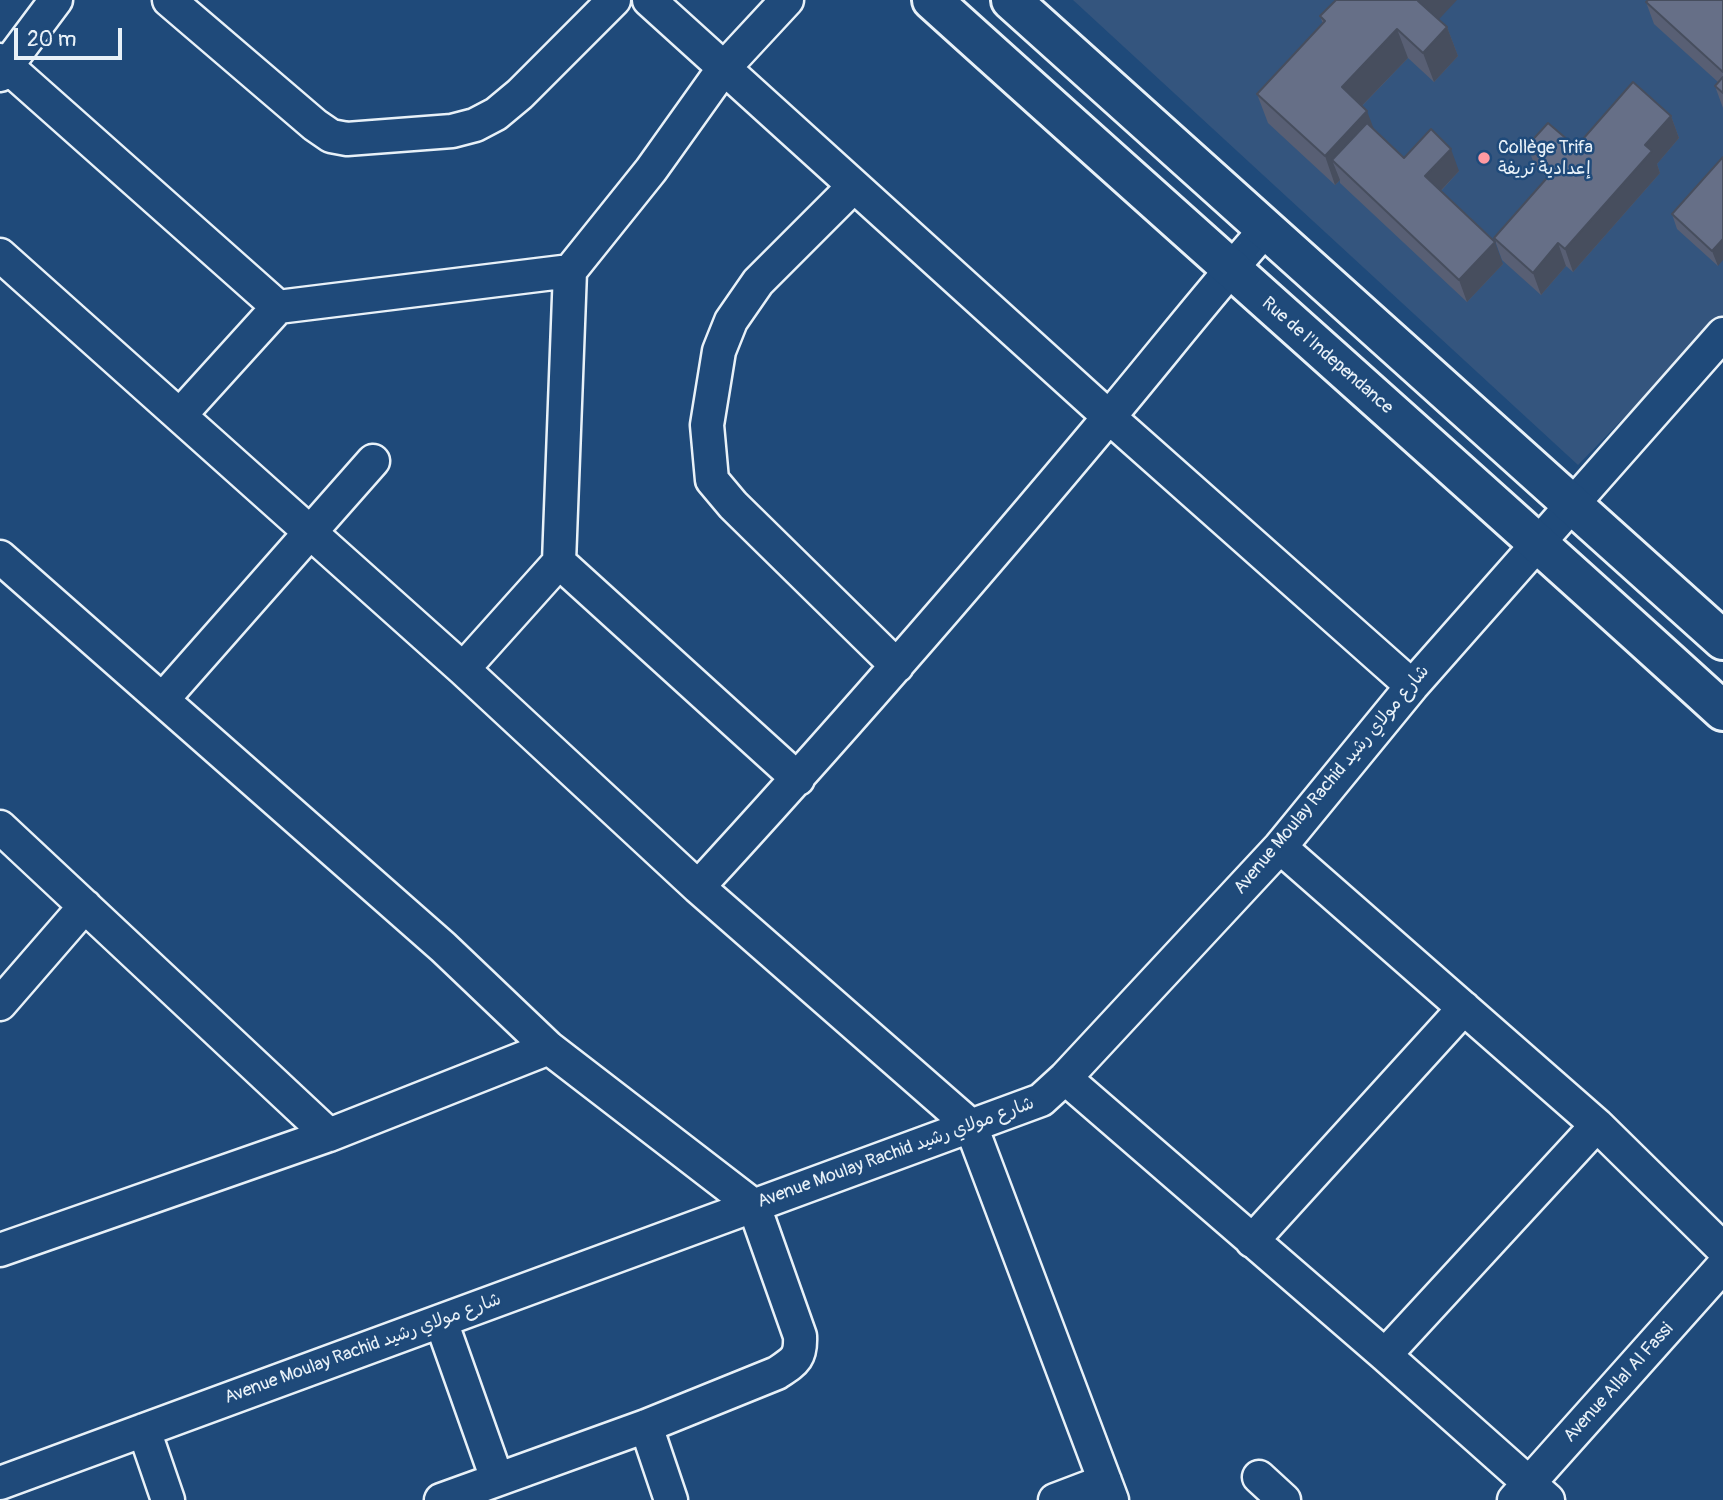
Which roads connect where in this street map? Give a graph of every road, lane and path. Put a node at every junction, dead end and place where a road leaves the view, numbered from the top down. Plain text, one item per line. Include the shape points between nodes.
1 (56, 0) edge
2 (169, 0) edge
3 (614, 0) edge
4 (649, 0) edge
5 (787, 0) edge
6 (932, 0) edge
7 (1011, 0) edge
8 (2, 67) edge
9 (723, 69) junction
10 (854, 186) junction
11 (1265, 230) junction
12 (0, 255) edge
13 (1230, 270) junction
14 (570, 271) junction
15 (278, 307) junction
16 (1723, 334) edge
17 (180, 415) junction
18 (1109, 417) junction
19 (373, 461) dead end
20 (1573, 503) junction
21 (310, 532) junction
22 (1538, 543) junction
23 (0, 557) edge
24 (559, 562) junction
25 (1723, 640) edge
26 (897, 666) junction
27 (463, 669) junction
28 (1412, 686) junction
29 (163, 699) junction
30 (1723, 711) edge
31 (798, 779) junction
32 (0, 827) edge
33 (1280, 846) junction
34 (698, 887) junction
35 (85, 906) junction
36 (0, 1003) edge
37 (1464, 1008) junction
38 (549, 1048) junction
39 (1065, 1078) junction
40 (1597, 1125) junction
41 (971, 1126) junction
42 (329, 1135) junction
43 (754, 1206) junction
44 (1252, 1241) junction
45 (1723, 1249) edge
46 (0, 1250) edge
47 (1723, 1266) edge
48 (441, 1321) junction
49 (1385, 1355) junction
50 (646, 1426) junction
51 (144, 1430) junction
52 (1259, 1478) dead end
53 (497, 1479) junction
54 (0, 1483) edge
55 (1109, 1490) edge
56 (1530, 1494) edge
57 (168, 1500) edge
58 (441, 1500) edge
59 (671, 1500) edge
60 (1055, 1500) edge
61 (1284, 1500) edge

1 - 8 street
2 - 3 street via 315,125 331,136 347,139 452,131 486,119 520,94
4 - 9 street
5 - 9 street
6 - 13 main road, Rue de l'Independance
7 - 11 main road
8 - 15 street
9 - 10 street
9 - 14 street via 651,170
10 - 18 street
10 - 26 street via 758,282 731,321 719,351 707,425 712,480
11 - 13 street
11 - 20 main road
12 - 17 street
13 - 18 street
13 - 22 main road, Rue de l'Independance
14 - 15 street
14 - 24 street
15 - 17 street
16 - 20 street, Avenue Moulay Rachid شارع مولاي رشيد
17 - 21 street
18 - 26 street
18 - 28 street
19 - 21 street
20 - 22 street, Avenue Moulay Rachid شارع مولاي رشيد
20 - 25 main road
21 - 27 street
21 - 29 street
22 - 28 street, Avenue Moulay Rachid شارع مولاي رشيد
22 - 30 main road, Rue de l'Independance
23 - 29 street
24 - 27 street
24 - 31 street
26 - 31 street
27 - 34 street
28 - 33 street, Avenue Moulay Rachid شارع مولاي رشيد
29 - 38 street via 443,947
31 - 34 street
32 - 35 street
33 - 37 street
33 - 39 street, Avenue Moulay Rachid شارع مولاي رشيد
34 - 41 street
35 - 36 street
35 - 42 street
37 - 40 street
37 - 44 street
38 - 42 street
38 - 43 street
39 - 41 street, Avenue Moulay Rachid شارع مولاي رشيد via 1041,1100
39 - 44 street
40 - 45 street
40 - 49 street
41 - 43 street, Avenue Moulay Rachid شارع مولاي رشيد
41 - 55 street
42 - 46 street
43 - 48 street, Avenue Moulay Rachid شارع مولاي رشيد
43 - 50 street via 795,1319 800,1352 776,1373
44 - 49 street
47 - 56 street, Avenue Allal Al Fassi
48 - 51 street, Avenue Moulay Rachid شارع مولاي رشيد
48 - 53 street
49 - 56 street
50 - 53 street
50 - 59 street
51 - 54 street, Avenue Moulay Rachid شارع مولاي رشيد
51 - 57 street
52 - 61 street
53 - 58 street
55 - 60 street

